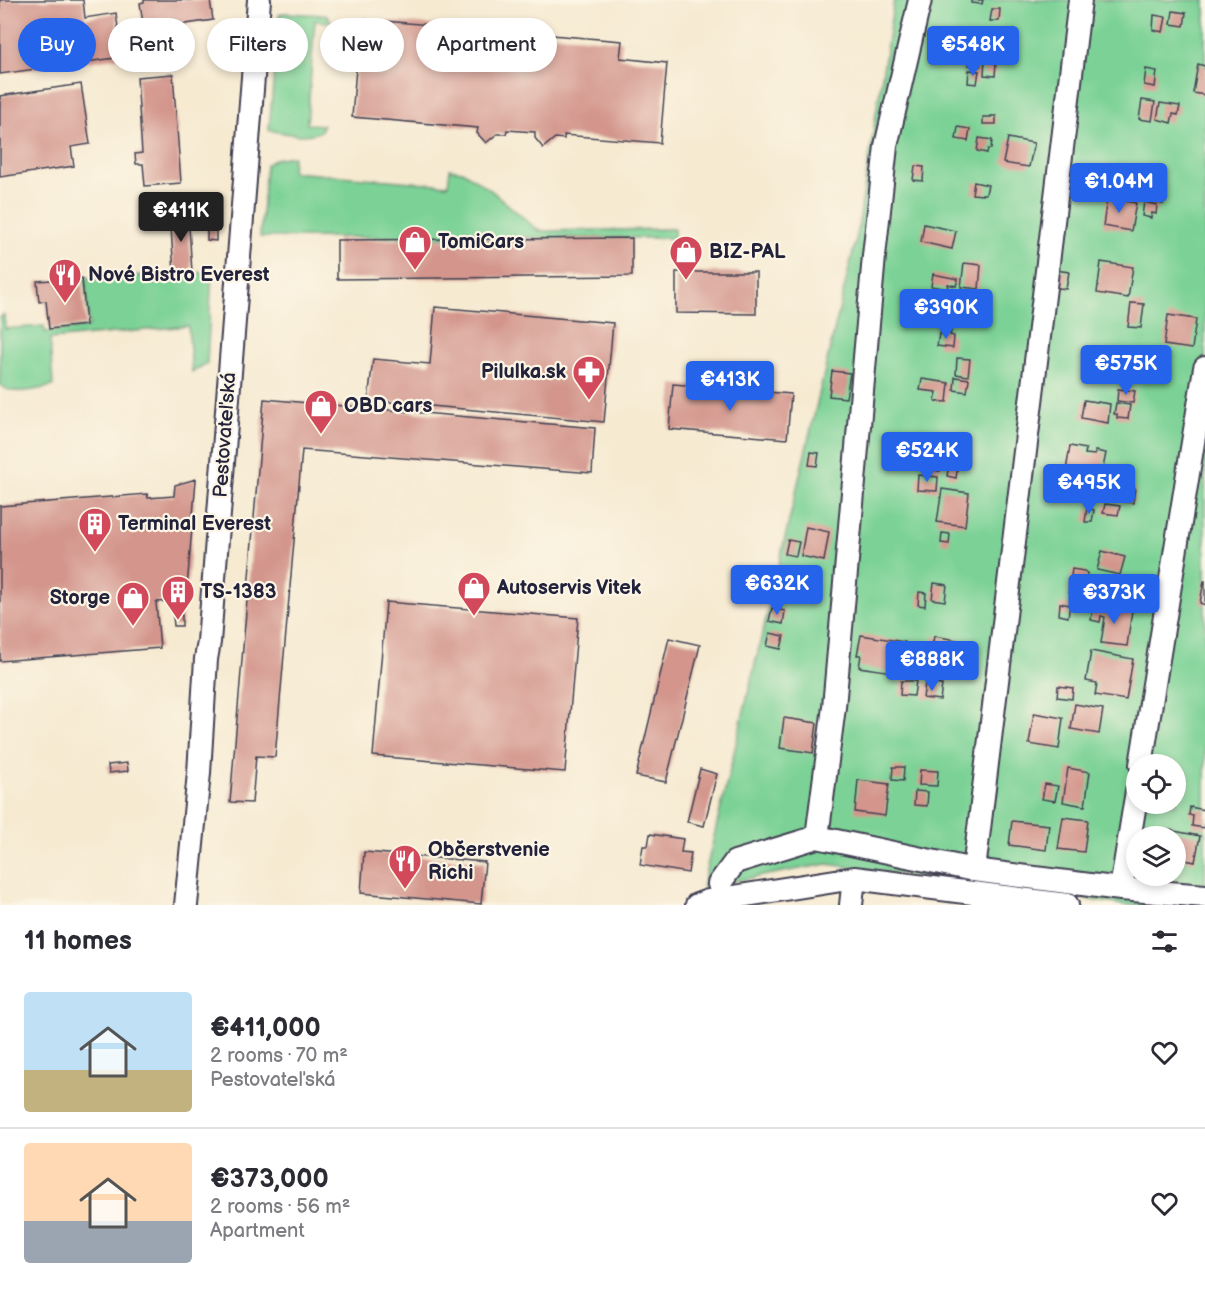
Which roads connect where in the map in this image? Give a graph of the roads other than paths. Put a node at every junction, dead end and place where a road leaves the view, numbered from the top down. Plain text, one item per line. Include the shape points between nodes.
1 (259, 0) edge
2 (920, 0) edge
3 (1080, 0) edge
4 (1205, 368) edge
5 (1143, 754) edge
6 (1133, 814) edge
7 (817, 837) junction
8 (974, 870) junction
9 (854, 878) junction
10 (720, 884) dead end
11 (1121, 889) junction
12 (1205, 896) edge
13 (186, 905) edge
14 (697, 905) edge
15 (851, 905) edge
16 (1067, 905) edge

1 - 13 street, Pestovateľská
2 - 7 street via 886,146 834,707
3 - 8 street
4 - 5 street
6 - 11 street
7 - 8 street
7 - 10 street via 735,862
8 - 11 street
9 - 14 street
9 - 15 street
9 - 16 street
11 - 12 street

